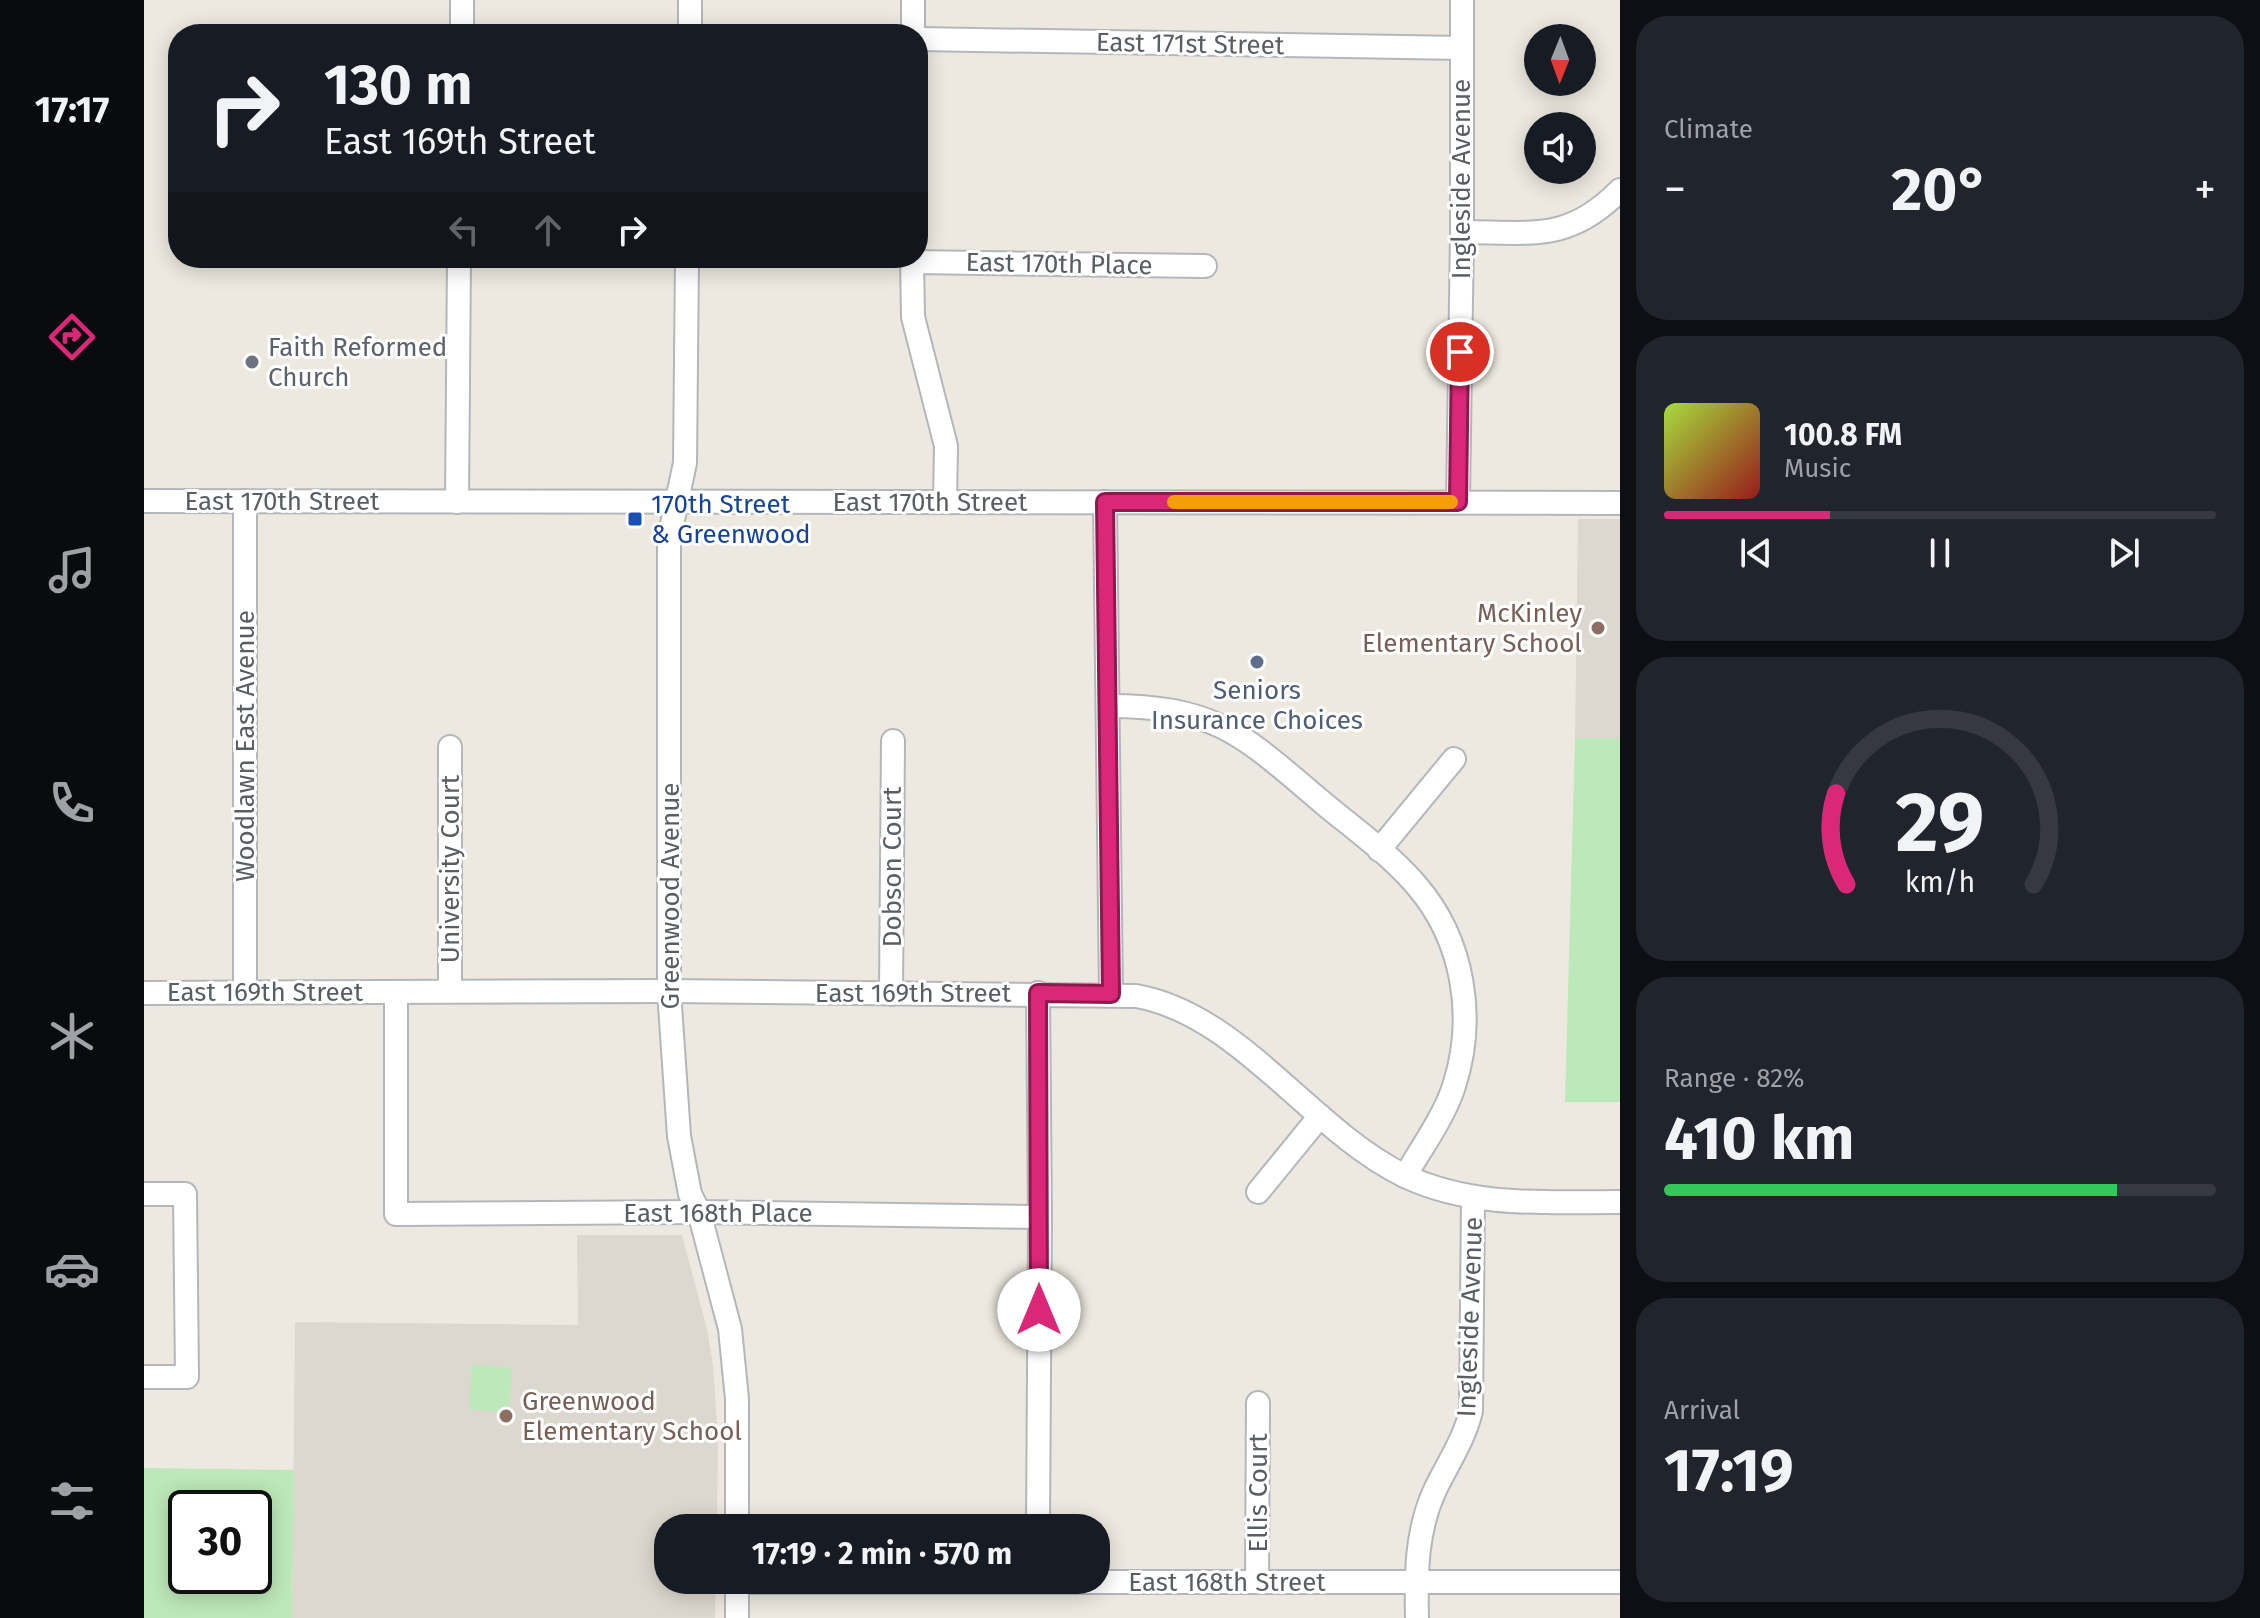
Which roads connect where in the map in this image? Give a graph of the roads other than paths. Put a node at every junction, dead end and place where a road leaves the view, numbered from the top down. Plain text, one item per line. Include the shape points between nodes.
1 (462, 0) edge
2 (690, 0) edge
3 (913, 0) edge
4 (1462, 0) edge
5 (462, 24) edge
6 (690, 24) edge
7 (913, 24) edge
8 (928, 39) edge
9 (1462, 48) junction
10 (1620, 190) edge
11 (1462, 232) junction
12 (928, 260) edge
13 (1205, 266) dead end
14 (459, 268) edge
15 (687, 268) edge
16 (912, 268) edge
17 (144, 501) edge
18 (245, 501) junction
19 (457, 502) junction
20 (678, 502) junction
21 (945, 502) junction
22 (1105, 502) junction
23 (1458, 502) junction
24 (1620, 503) edge
25 (1109, 706) junction
26 (893, 741) dead end
27 (450, 747) dead end
28 (1454, 759) dead end
29 (1379, 850) junction
30 (450, 991) junction
31 (669, 991) junction
32 (245, 992) junction
33 (396, 992) junction
34 (144, 993) edge
35 (1038, 993) junction
36 (891, 994) junction
37 (1111, 994) junction
38 (1320, 1116) junction
39 (1405, 1176) junction
40 (1258, 1192) dead end
41 (144, 1194) edge
42 (1473, 1199) junction
43 (1620, 1202) edge
44 (699, 1212) junction
45 (1040, 1217) junction
46 (144, 1377) edge
47 (1258, 1403) dead end
48 (737, 1514) edge
49 (1038, 1514) edge
50 (1110, 1581) edge
51 (1257, 1582) junction
52 (1416, 1582) junction
53 (1620, 1582) edge
54 (737, 1594) edge
55 (737, 1618) edge
56 (1417, 1618) edge

1 - 5 street
2 - 6 street
3 - 7 street
4 - 9 street, Ingleside Avenue
8 - 9 street, East 171st Street
9 - 11 street, Ingleside Avenue
10 - 11 street via 1589,217 1564,228
11 - 23 street, Ingleside Avenue
12 - 13 street, East 170th Place
14 - 19 street
15 - 20 street, Greenwood Avenue via 685,463
16 - 21 street via 913,317 946,446
17 - 18 street, East 170th Street
18 - 19 street, East 170th Street
18 - 32 street, Woodlawn East Avenue
19 - 20 street, East 170th Street
20 - 21 street, East 170th Street
20 - 31 street, Greenwood Avenue via 669,538
21 - 22 street, East 170th Street
22 - 23 street, East 170th Street
22 - 25 street
23 - 24 street, East 170th Street
25 - 29 street via 1171,709 1216,722 1263,751
25 - 37 street
26 - 36 street, Dobson Court
27 - 30 street, University Court
28 - 29 street
29 - 39 street via 1420,889 1439,918 1456,956 1465,1007 1454,1088
30 - 31 street, East 169th Street
30 - 33 street, East 169th Street
31 - 36 street, East 169th Street
31 - 44 street, Greenwood Avenue via 679,1136 690,1194
32 - 33 street, East 169th Street
32 - 34 street, East 169th Street
33 - 44 street, East 168th Place via 396,1214
35 - 36 street, East 169th Street
35 - 37 street, East 169th Street
35 - 45 street
37 - 38 street, East 169th Street via 1164,1001 1191,1013
38 - 39 street, East 169th Street
38 - 40 street
39 - 42 street, East 169th Street
41 - 46 street via 185,1194 187,1377
42 - 43 street, East 169th Street
42 - 52 street, Ingleside Avenue via 1471,1411 1426,1512
44 - 45 street, East 168th Place
44 - 48 street, Greenwood Avenue via 730,1329 737,1399
45 - 49 street
47 - 51 street, Ellis Court
50 - 51 street, East 168th Street
51 - 52 street, East 168th Street
52 - 53 street, East 168th Street
52 - 56 street, Ingleside Avenue
54 - 55 street

